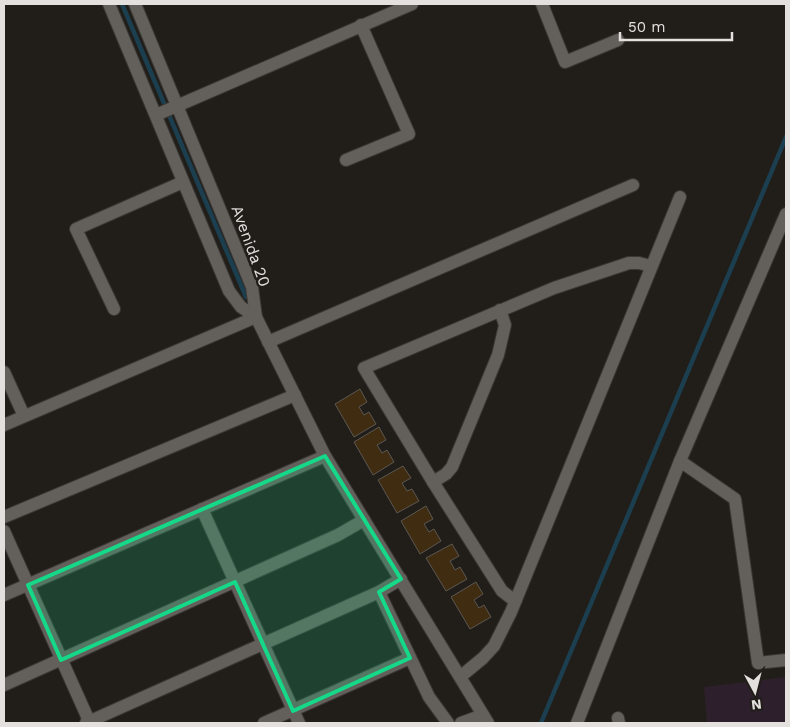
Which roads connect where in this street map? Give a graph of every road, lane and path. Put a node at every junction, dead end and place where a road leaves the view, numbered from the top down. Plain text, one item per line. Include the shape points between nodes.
1 (108, 4) edge
2 (135, 4) edge
3 (542, 4) edge
4 (403, 5) edge
5 (360, 25) junction
6 (618, 40) dead end
7 (178, 105) junction
8 (156, 115) junction
9 (346, 160) dead end
10 (183, 182) junction
11 (633, 185) dead end
12 (680, 197) dead end
13 (786, 214) edge
14 (651, 266) junction
15 (114, 308) dead end
16 (500, 310) junction
17 (256, 317) junction
18 (268, 342) junction
19 (4, 372) edge
20 (295, 395) junction
21 (24, 416) junction
22 (4, 425) edge
23 (325, 456) junction
24 (680, 461) junction
25 (433, 482) junction
26 (202, 509) junction
27 (4, 517) edge
28 (364, 520) junction
29 (4, 531) edge
30 (401, 580) junction
31 (235, 582) junction
32 (28, 585) junction
33 (380, 592) junction
34 (4, 596) edge
35 (516, 600) junction
36 (263, 645) junction
37 (410, 658) junction
38 (61, 660) junction
39 (786, 660) edge
40 (460, 676) junction
41 (4, 684) edge
42 (293, 710) junction
43 (485, 719) edge
44 (88, 723) edge
45 (264, 723) edge
46 (299, 723) edge
47 (448, 723) edge
48 (461, 723) edge
49 (576, 723) edge

1 - 8 street, Avenida 20
2 - 7 street, Avenida 20
3 - 6 street via 565,62
4 - 5 street
5 - 7 street
5 - 9 street via 408,134
7 - 8 street
7 - 17 street, Avenida 20 via 252,287
8 - 10 street, Avenida 20
10 - 15 street via 76,229
10 - 17 street, Avenida 20 via 229,291 242,307
11 - 18 street
12 - 14 street
13 - 24 street
14 - 16 street via 629,263
14 - 35 street
16 - 25 street via 504,325 498,355 452,467
16 - 25 street via 364,368
17 - 18 street
17 - 21 street
18 - 20 street
19 - 21 street
20 - 23 street
20 - 27 street
21 - 22 street
23 - 26 street
23 - 28 street
24 - 39 street via 735,499 758,663
24 - 49 street
25 - 35 street via 502,591
26 - 31 street
26 - 32 street
28 - 30 street
28 - 31 street
29 - 32 street
30 - 33 street
30 - 40 street
31 - 36 street
31 - 38 street
32 - 34 street
32 - 38 street
33 - 36 street
33 - 37 street
35 - 40 street via 494,646
36 - 42 street
36 - 44 street
37 - 42 street
37 - 47 street via 429,697
38 - 41 street
38 - 44 street
40 - 43 street
42 - 45 street
42 - 46 street
43 - 48 street

